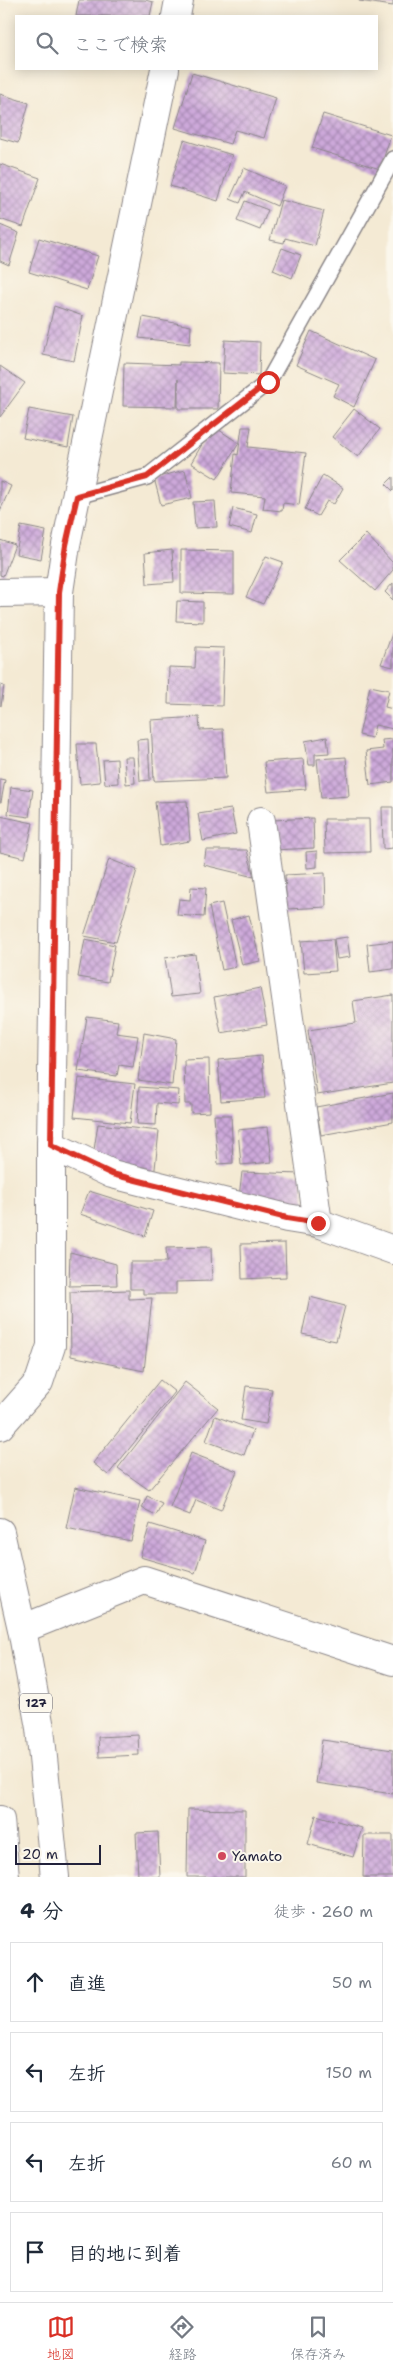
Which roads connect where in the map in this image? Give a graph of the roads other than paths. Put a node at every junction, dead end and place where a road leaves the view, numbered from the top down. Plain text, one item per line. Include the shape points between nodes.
1 (179, 0) edge
2 (176, 15) edge
3 (165, 70) edge
4 (393, 159) edge
5 (77, 496) junction
6 (59, 592) junction
7 (0, 593) edge
8 (261, 821) dead end
9 (51, 1145) junction
10 (318, 1223) junction
11 (393, 1250) edge
12 (0, 1426) edge
13 (0, 1532) edge
14 (22, 1629) junction
15 (393, 1662) edge
16 (0, 1820) edge
17 (4, 1877) edge
18 (55, 1877) edge

1 - 2 main road
3 - 5 main road
4 - 5 lane via 268,382 147,477
5 - 6 main road
6 - 7 main road
6 - 9 main road
8 - 10 main road
9 - 10 main road via 112,1174
9 - 12 main road via 51,1346 39,1382
10 - 11 main road
13 - 14 main road, 127
14 - 15 main road via 144,1580
14 - 18 main road, 127 via 40,1728
16 - 17 main road

